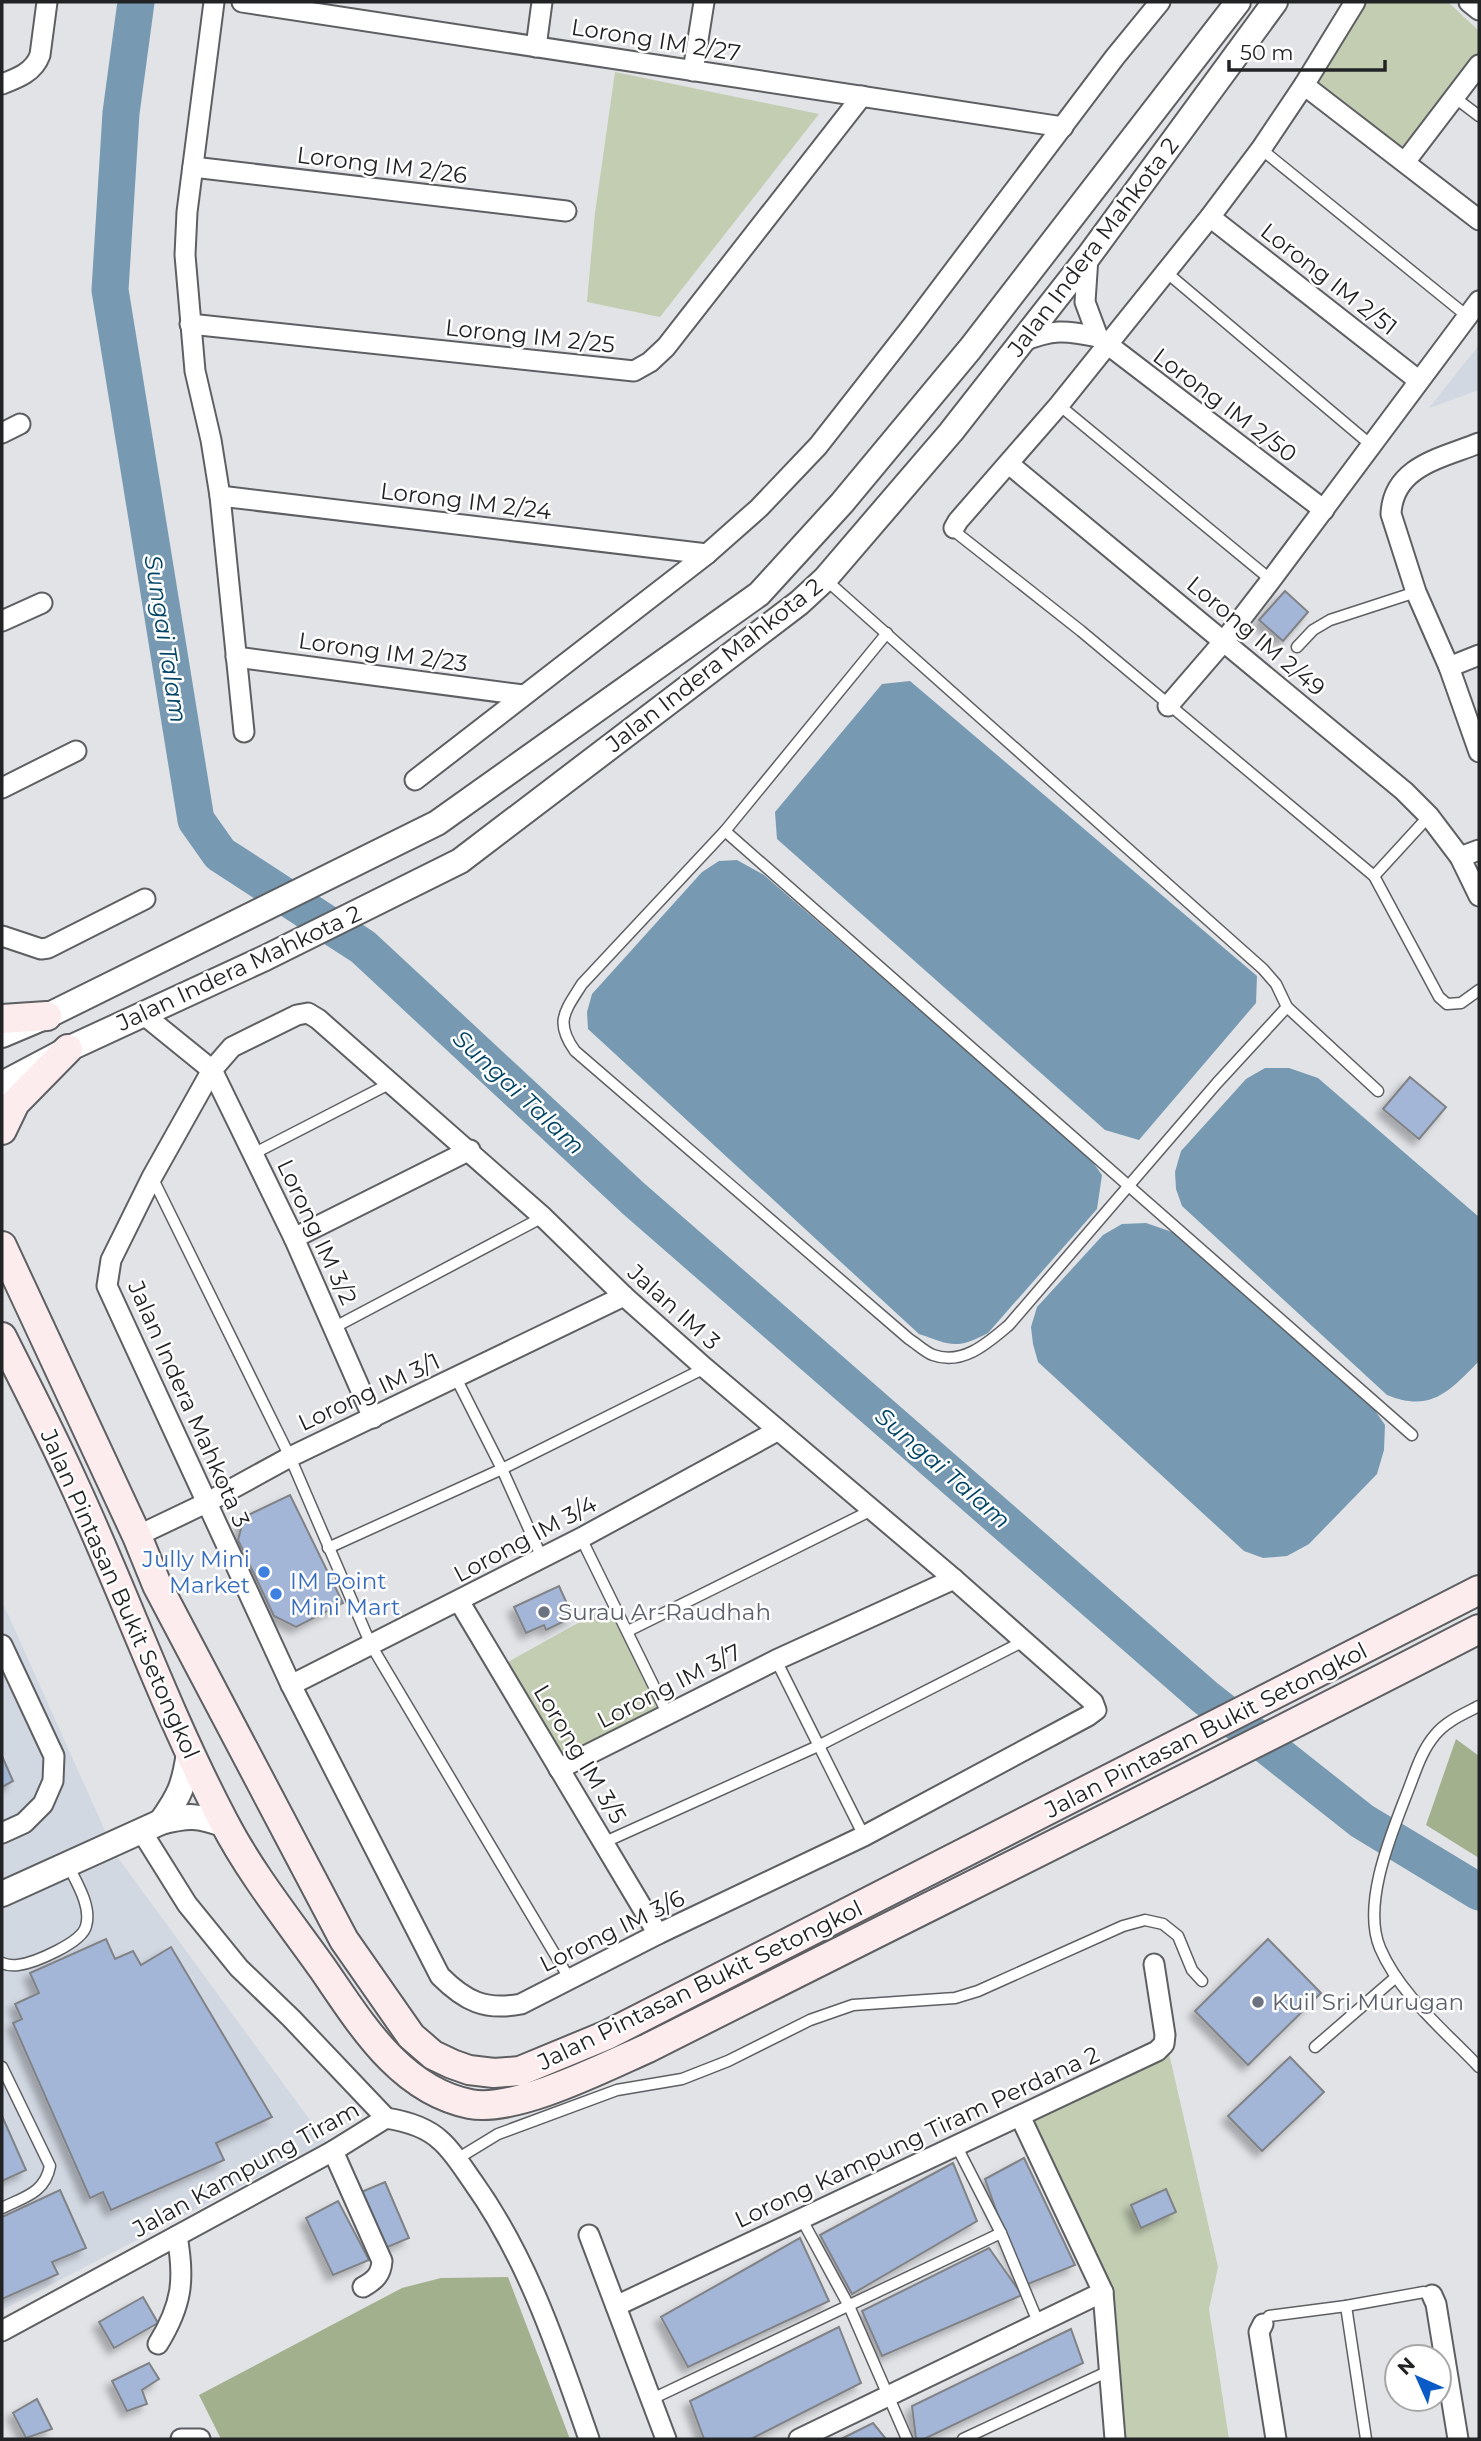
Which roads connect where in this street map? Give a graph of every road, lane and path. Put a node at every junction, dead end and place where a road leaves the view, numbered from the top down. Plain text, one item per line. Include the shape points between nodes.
1 (47, 2) edge
2 (214, 2) edge
3 (242, 2) edge
4 (542, 2) edge
5 (704, 2) edge
6 (1160, 2) edge
7 (1238, 2) edge
8 (1275, 2) edge
9 (1356, 2) edge
10 (1469, 2) edge
11 (1479, 10) edge
12 (536, 47) junction
13 (1479, 65) edge
14 (693, 71) junction
15 (2, 84) edge
16 (1304, 85) junction
17 (862, 96) junction
18 (1454, 97) junction
19 (1479, 116) edge
20 (1063, 127) junction
21 (1261, 149) junction
22 (1405, 162) junction
23 (193, 167) junction
24 (566, 211) dead end
25 (1210, 217) junction
26 (1479, 220) edge
27 (1088, 257) junction
28 (1166, 272) junction
29 (1473, 309) edge
30 (190, 324) junction
31 (1102, 341) junction
32 (1020, 342) junction
33 (1418, 380) junction
34 (1059, 405) junction
35 (20, 424) dead end
36 (2, 433) edge
37 (1479, 443) edge
38 (1371, 445) junction
39 (1009, 464) junction
40 (220, 496) junction
41 (1324, 510) junction
42 (954, 528) joint
43 (707, 554) junction
44 (825, 579) junction
45 (1271, 580) junction
46 (1416, 592) junction
47 (42, 603) dead end
48 (2, 621) edge
49 (887, 633) junction
50 (1224, 640) junction
51 (1297, 648) dead end
52 (1479, 655) edge
53 (236, 657) junction
54 (1448, 667) junction
55 (523, 695) junction
56 (1168, 706) junction
57 (244, 732) dead end
58 (76, 751) dead end
59 (1479, 752) edge
60 (415, 780) dead end
61 (2, 788) edge
62 (1429, 816) junction
63 (725, 831) junction
64 (1479, 850) edge
65 (1460, 857) junction
66 (1374, 876) junction
67 (1479, 896) edge
68 (145, 899) dead end
69 (2, 936) edge
70 (1479, 990) edge
71 (1287, 1007) junction
72 (143, 1014) junction
73 (47, 1016) junction
74 (2, 1019) edge
75 (2, 1035) edge
76 (68, 1049) junction
77 (212, 1070) junction
78 (389, 1083) junction
79 (2, 1084) edge
80 (1378, 1091) dead end
81 (2, 1130) edge
82 (470, 1150) junction
83 (253, 1154) junction
84 (152, 1177) junction
85 (1129, 1187) junction
86 (543, 1217) junction
87 (294, 1238) junction
88 (2, 1246) edge
89 (624, 1296) junction
90 (335, 1327) junction
91 (2, 1337) edge
92 (705, 1368) junction
93 (456, 1378) junction
94 (373, 1418) junction
95 (777, 1430) junction
96 (1412, 1435) dead end
97 (290, 1457) junction
98 (502, 1469) junction
99 (206, 1503) junction
100 (873, 1510) junction
101 (137, 1536) junction
102 (581, 1538) junction
103 (328, 1548) junction
104 (542, 1558) junction
105 (954, 1578) junction
106 (1479, 1590) edge
107 (459, 1601) junction
108 (1479, 1629) edge
109 (628, 1631) junction
110 (1024, 1641) junction
111 (2, 1645) edge
112 (371, 1645) junction
113 (776, 1660) junction
114 (291, 1685) junction
115 (1479, 1706) edge
116 (1096, 1710) joint
117 (667, 1713) junction
118 (818, 1746) junction
119 (189, 1753) junction
120 (559, 1769) junction
121 (225, 1825) junction
122 (152, 1827) junction
123 (2, 1833) edge
124 (864, 1836) junction
125 (605, 1842) junction
126 (68, 1865) junction
127 (2, 1894) edge
128 (658, 1934) junction
129 (2, 1964) edge
130 (1154, 1964) dead end
131 (1396, 1977) junction
132 (569, 1978) junction
133 (1202, 1981) dead end
134 (1315, 2047) dead end
135 (2, 2067) edge
136 (1479, 2067) edge
137 (1020, 2116) junction
138 (386, 2118) junction
139 (955, 2145) junction
140 (333, 2151) junction
141 (457, 2160) junction
142 (2, 2208) edge
143 (801, 2218) junction
144 (1001, 2233) junction
145 (589, 2235) dead end
146 (177, 2236) junction
147 (363, 2287) dead end
148 (1103, 2292) junction
149 (1432, 2295) joint
150 (616, 2306) junction
151 (849, 2306) junction
152 (1346, 2306) junction
153 (1038, 2322) junction
154 (1262, 2324) joint
155 (2, 2331) edge
156 (158, 2344) dead end
157 (1111, 2370) junction
158 (889, 2395) junction
159 (652, 2399) junction
160 (589, 2439) edge
161 (666, 2439) edge
162 (800, 2439) edge
163 (908, 2439) edge
164 (962, 2439) edge
165 (1115, 2439) edge
166 (1276, 2439) edge
167 (1366, 2439) edge
168 (1458, 2439) edge

1 - 15 street via 37,63 23,76
2 - 23 street
3 - 12 street, Lorong IM 2/27
4 - 12 street
5 - 14 street
6 - 20 street
7 - 73 street, Jalan Indera Mahkota 2 via 970,349 842,503 759,594 437,823
8 - 27 street, Jalan Indera Mahkota 2
9 - 16 street
10 - 11 street
12 - 14 street, Lorong IM 2/27
13 - 18 street
14 - 17 street, Lorong IM 2/27
16 - 21 street
16 - 22 street
17 - 20 street, Lorong IM 2/27
17 - 30 street, Lorong IM 2/25 via 666,347 634,372
18 - 19 lane
18 - 22 street
20 - 43 street via 817,446 759,508
21 - 25 street
21 - 29 lane
22 - 26 street
23 - 24 street, Lorong IM 2/26
23 - 30 street via 186,255
25 - 28 street
25 - 33 street, Lorong IM 2/51
27 - 31 street via 1085,302
27 - 32 street, Jalan Indera Mahkota 2
28 - 31 street
28 - 38 lane
29 - 33 street
30 - 40 street
31 - 32 street via 1061,330
31 - 34 street
31 - 41 street, Lorong IM 2/50
32 - 44 street, Jalan Indera Mahkota 2 via 951,432
33 - 38 street
34 - 39 street
34 - 45 lane
35 - 36 street
37 - 46 street via 1418,468 1396,488 1391,514
38 - 41 street
39 - 42 street
39 - 50 street, Lorong IM 2/49
40 - 43 street, Lorong IM 2/24
40 - 53 street
41 - 45 street
42 - 56 lane
43 - 55 street
44 - 49 lane
44 - 72 street, Jalan Indera Mahkota 2 via 460,861
45 - 50 street
46 - 51 lane via 1330,620
46 - 54 street
47 - 48 street
49 - 63 lane
49 - 71 lane via 1263,970
50 - 56 street
50 - 62 street, Lorong IM 2/49
52 - 54 street
53 - 55 street, Lorong IM 2/23
53 - 57 street
54 - 59 street
55 - 60 street
56 - 66 lane
58 - 61 street
62 - 65 street, Lorong IM 2/49
62 - 66 lane
63 - 85 lane
63 - 85 lane via 582,984 563,1013 565,1037 575,1051 909,1339 934,1355 957,1357 985,1346 1009,1325
64 - 65 street
65 - 67 street, Lorong IM 2/49
66 - 70 lane via 1439,997 1447,1004 1461,1003
68 - 69 street via 48,948
71 - 80 lane
71 - 85 lane
72 - 76 street, Jalan Indera Mahkota 2
72 - 77 street
73 - 74 main road
73 - 75 street, Jalan Indera Mahkota 2
76 - 79 street, Jalan Indera Mahkota 2
76 - 81 main road via 15,1104
77 - 78 street, Jalan IM 3 via 232,1047 297,1014 308,1013
77 - 83 street, Lorong IM 3/2
77 - 84 street, Jalan Indera Mahkota 3
78 - 82 street, Jalan IM 3
78 - 83 lane
82 - 86 street, Jalan IM 3
82 - 87 street
83 - 87 street, Lorong IM 3/2
84 - 97 lane
84 - 99 street, Jalan Indera Mahkota 3 via 111,1260 107,1286
85 - 96 lane
86 - 89 street, Jalan IM 3
86 - 90 lane
87 - 90 street, Lorong IM 3/2
88 - 101 main road, Jalan Pintasan Bukit Setongkol
89 - 92 street, Jalan IM 3
89 - 93 street, Lorong IM 3/1
90 - 94 street, Lorong IM 3/2
91 - 119 main road, Jalan Pintasan Bukit Setongkol via 78,1492
92 - 95 street, Jalan IM 3
92 - 98 lane
93 - 94 street, Lorong IM 3/1
93 - 98 lane
94 - 97 street, Lorong IM 3/1
95 - 100 street, Jalan IM 3
95 - 102 street, Lorong IM 3/4
97 - 99 street, Lorong IM 3/1
97 - 103 lane
98 - 103 lane
98 - 104 lane
99 - 101 street, Lorong IM 3/1
99 - 114 street, Jalan Indera Mahkota 3
100 - 105 street, Jalan IM 3
100 - 109 lane
101 - 106 main road, Jalan Pintasan Bukit Setongkol via 158,1585 344,1940 411,2036 433,2055 469,2070 494,2073 520,2071 607,2035
102 - 104 street, Lorong IM 3/4
102 - 109 lane
103 - 112 lane
104 - 107 street, Lorong IM 3/4
105 - 110 street, Jalan IM 3
105 - 113 street, Lorong IM 3/7
107 - 112 street, Lorong IM 3/4
107 - 120 street, Lorong IM 3/5
108 - 121 main road, Jalan Pintasan Bukit Setongkol via 648,2048 555,2088 502,2104 472,2105 439,2095 377,2046
109 - 117 lane
110 - 116 street, Jalan IM 3 via 1093,1702
110 - 118 lane
111 - 123 street via 54,1755 54,1781 43,1804 24,1823
112 - 114 street, Lorong IM 3/4
112 - 132 lane
113 - 117 street, Lorong IM 3/7
113 - 118 lane
114 - 132 street, Lorong IM 3/6 via 440,1976 453,1990 473,2002 503,2007 521,2004
115 - 131 lane via 1436,1733 1422,1755 1382,1862 1376,1888 1378,1945
116 - 124 street, Lorong IM 3/6
117 - 120 street, Lorong IM 3/7
118 - 124 lane
118 - 125 lane
119 - 121 main road, Jalan Pintasan Bukit Setongkol
119 - 122 street via 178,1797
120 - 125 street, Lorong IM 3/5
121 - 122 street via 187,1816
122 - 126 street
122 - 138 street via 187,1904 239,1968
124 - 128 street, Lorong IM 3/6
125 - 128 street, Lorong IM 3/5
126 - 127 street
126 - 129 lane via 86,1908 81,1935 44,1957 15,1966
128 - 132 street, Lorong IM 3/6
130 - 137 street, Lorong Kampung Tiram Perdana 2 via 1164,2045
131 - 134 lane
131 - 136 lane
133 - 141 lane via 1192,1970 1178,1936 1163,1924 1145,1920 978,1992 955,1998 853,2005 810,2020 682,2079 617,2090 498,2134
135 - 142 lane via 50,2166 38,2190
137 - 139 street, Lorong Kampung Tiram Perdana 2
137 - 148 street
138 - 140 street, Jalan Kampung Tiram
138 - 141 street, Jalan Kampung Tiram via 425,2129
139 - 143 street, Lorong Kampung Tiram Perdana 2
139 - 144 lane
140 - 146 street, Jalan Kampung Tiram
140 - 147 street via 382,2261 376,2279
141 - 160 street, Jalan Kampung Tiram via 494,2211 514,2249
143 - 150 street, Lorong Kampung Tiram Perdana 2
143 - 151 lane
144 - 151 lane
144 - 153 lane
145 - 150 street
146 - 155 street, Jalan Kampung Tiram
146 - 156 street via 182,2284 170,2324
148 - 153 street
148 - 157 street
149 - 152 lane via 1424,2292
149 - 168 street
150 - 159 street
151 - 158 lane
151 - 159 lane
152 - 154 lane via 1269,2316
152 - 167 lane
153 - 158 street
154 - 166 street via 1259,2332
157 - 164 lane
157 - 165 street
158 - 162 street
158 - 163 lane
159 - 161 street

